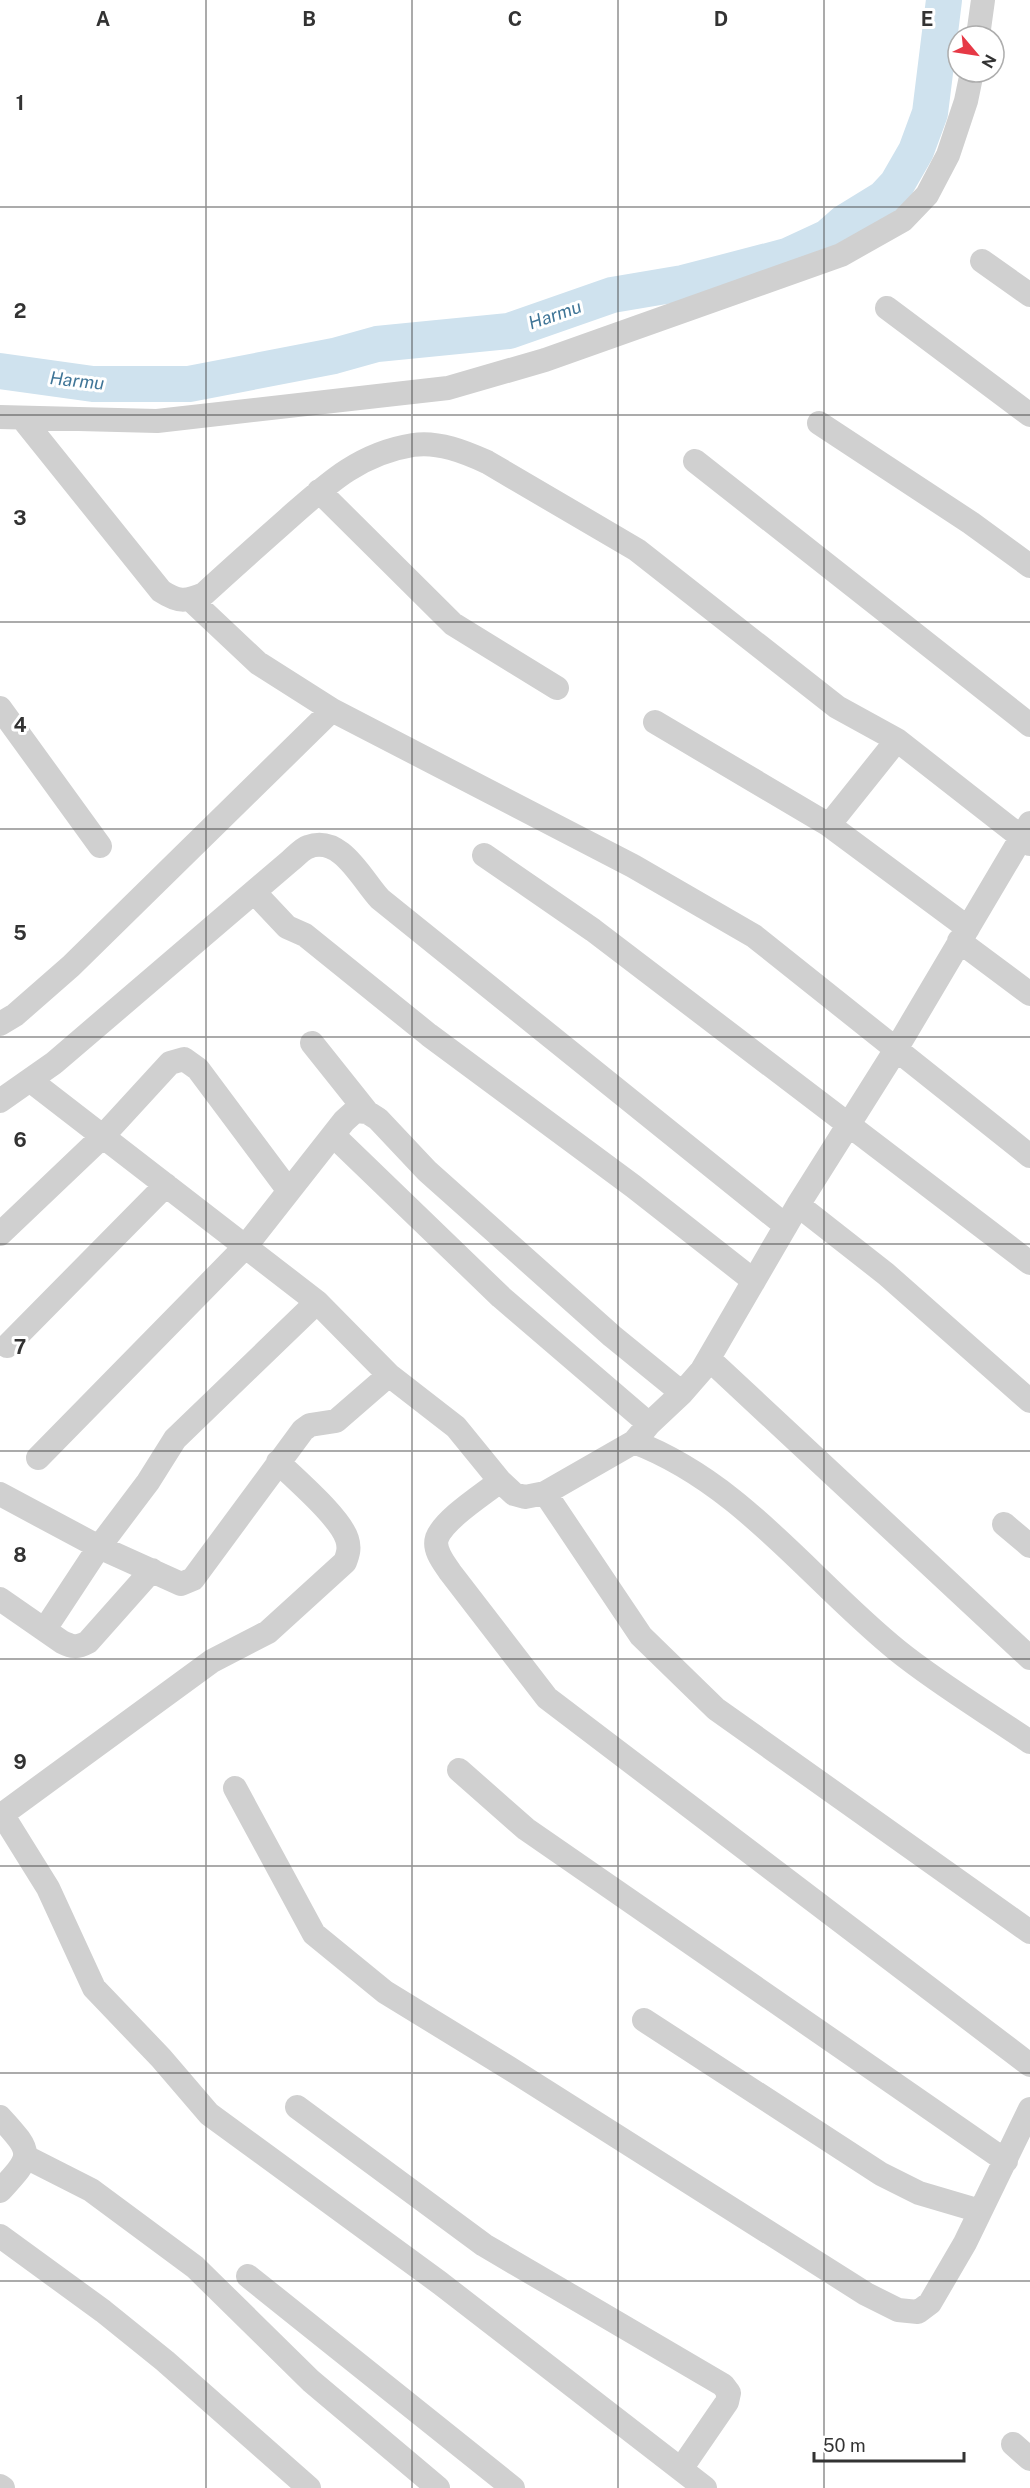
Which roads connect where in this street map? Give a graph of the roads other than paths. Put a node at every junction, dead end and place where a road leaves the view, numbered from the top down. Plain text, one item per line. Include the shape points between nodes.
1 (983, 0) edge
2 (980, 24) edge
3 (970, 84) edge
4 (982, 261) dead end
5 (1030, 295) edge
6 (887, 308) dead end
7 (1030, 415) edge
8 (11, 417) edge
9 (819, 423) dead end
10 (695, 461) dead end
11 (319, 491) junction
12 (1030, 566) edge
13 (190, 599) junction
14 (557, 688) dead end
15 (0, 708) edge
16 (333, 710) junction
17 (655, 722) dead end
18 (1030, 725) edge
19 (897, 740) junction
20 (829, 825) junction
21 (1027, 835) edge
22 (100, 846) dead end
23 (484, 855) dead end
24 (254, 892) junction
25 (964, 935) junction
26 (1030, 994) edge
27 (0, 1024) edge
28 (312, 1042) dead end
29 (895, 1051) junction
30 (31, 1081) junction
31 (0, 1101) edge
32 (367, 1112) junction
33 (849, 1125) junction
34 (333, 1135) junction
35 (103, 1136) junction
36 (1030, 1156) edge
37 (166, 1185) junction
38 (289, 1191) junction
39 (798, 1205) junction
40 (786, 1226) junction
41 (0, 1234) edge
42 (245, 1246) junction
43 (1030, 1263) edge
44 (754, 1281) junction
45 (317, 1302) junction
46 (7, 1346) dead end
47 (709, 1359) junction
48 (389, 1375) junction
49 (682, 1393) junction
50 (1030, 1401) edge
51 (649, 1424) junction
52 (634, 1442) junction
53 (38, 1458) dead end
54 (278, 1462) junction
55 (500, 1480) junction
56 (545, 1493) junction
57 (0, 1494) edge
58 (1004, 1524) dead end
59 (1030, 1546) edge
60 (99, 1547) junction
61 (152, 1570) junction
62 (0, 1599) edge
63 (45, 1629) junction
64 (1030, 1658) edge
65 (1030, 1742) edge
66 (459, 1770) dead end
67 (235, 1788) dead end
68 (1, 1815) edge
69 (1030, 1932) edge
70 (644, 2020) dead end
71 (1030, 2065) edge
72 (297, 2108) dead end
73 (1030, 2109) edge
74 (0, 2117) edge
75 (26, 2157) junction
76 (1006, 2161) junction
77 (0, 2191) edge
78 (980, 2211) junction
79 (0, 2236) edge
80 (248, 2276) dead end
81 (681, 2469) junction
82 (309, 2488) edge
83 (438, 2488) edge
84 (513, 2488) edge
85 (705, 2488) edge

1 - 2 street
3 - 8 street via 948,155 927,195 903,220 841,255 545,360 448,388 157,421
4 - 5 street
6 - 7 street
8 - 13 street via 161,591 174,599
9 - 12 street
10 - 18 street
11 - 13 street via 204,594
11 - 14 street via 453,624
11 - 19 street via 339,474 378,454 414,444 466,452 637,549 837,707
13 - 16 street via 258,663
15 - 22 street
16 - 27 street via 71,966
16 - 29 street via 633,866 753,936
17 - 20 street
19 - 20 street
19 - 21 street
20 - 25 street
21 - 25 street
23 - 33 street via 593,930
24 - 30 street
24 - 40 street via 308,847 325,845 341,851 380,899
24 - 44 street via 287,927 305,935 429,1035
25 - 26 street
25 - 29 street
28 - 32 street
29 - 33 street
29 - 36 street
30 - 31 street
30 - 35 street
32 - 34 street via 355,1111
32 - 49 street via 427,1171
33 - 39 street
33 - 43 street
34 - 38 street
34 - 51 street via 501,1297
35 - 37 street
35 - 38 street via 171,1063 184,1059 198,1069
35 - 41 street
37 - 42 street
37 - 46 street
38 - 42 street
39 - 40 street
39 - 50 street via 886,1274
40 - 44 street
42 - 45 street
42 - 53 street
44 - 47 street
45 - 48 street
45 - 60 street via 176,1439
47 - 49 street
47 - 64 street
48 - 54 street via 336,1421 303,1430
48 - 55 street via 456,1427
49 - 51 street
51 - 52 street
52 - 56 street
52 - 65 street via 665,1454 723,1491 898,1651
54 - 61 street via 193,1579 181,1584
54 - 68 street via 336,1520 347,1538 349,1552 345,1562 268,1632 212,1661
55 - 56 street via 514,1494 525,1497
55 - 71 street via 448,1524 437,1538 437,1550 547,1698
56 - 69 street via 641,1636 716,1709
57 - 60 street
58 - 59 street
60 - 61 street
60 - 63 street
61 - 63 street via 81,1646 72,1647
62 - 63 street
66 - 76 street via 526,1829
67 - 78 street via 314,1934 385,1992 866,2294 898,2310 918,2312 930,2302
68 - 81 street via 48,1888 94,1988 209,2114 440,2283
70 - 78 street via 881,2174 919,2193
72 - 81 street via 483,2245 723,2385 729,2393 728,2402
73 - 76 street
74 - 75 street via 26,2149
75 - 77 street via 23,2166
75 - 83 street via 91,2190 195,2267 311,2381
76 - 78 street
79 - 82 street via 165,2361
80 - 84 street
81 - 85 street

